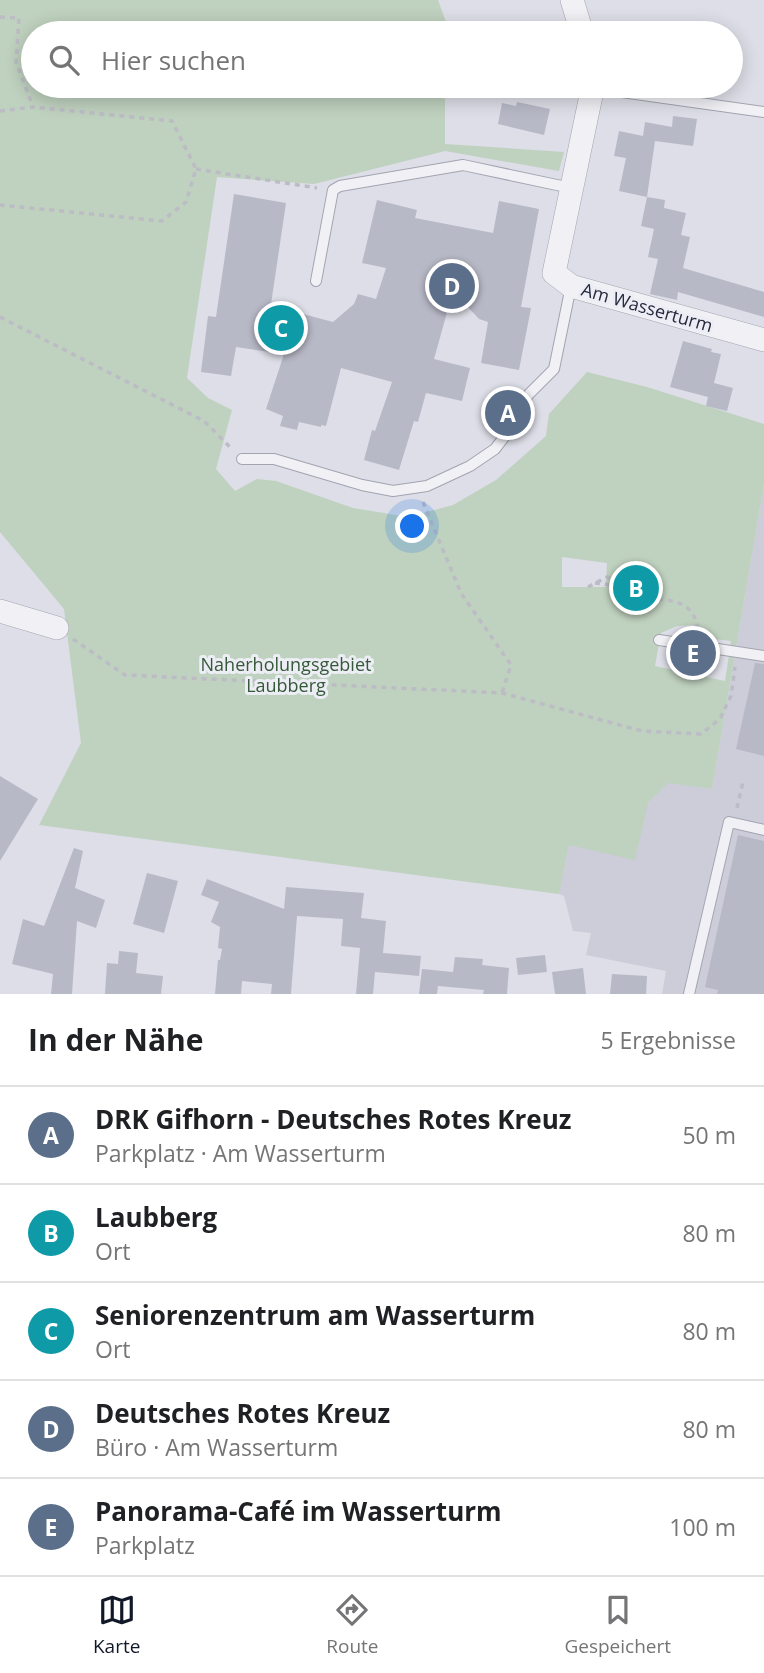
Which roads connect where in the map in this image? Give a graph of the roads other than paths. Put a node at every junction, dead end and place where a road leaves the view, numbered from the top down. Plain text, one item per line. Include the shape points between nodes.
1 (572, 0) edge
2 (578, 21) edge
3 (591, 98) edge
4 (668, 98) edge
5 (764, 112) edge
6 (571, 188) junction
7 (316, 281) dead end
8 (571, 286) junction
9 (764, 340) edge
10 (242, 459) road end
11 (0, 611) edge
12 (57, 628) road end
13 (659, 640) dead end
14 (764, 656) edge
15 (764, 830) edge
16 (689, 994) edge

1 - 2 street
3 - 6 street, Am Wasserturm
4 - 5 lane
6 - 7 lane via 463,165 340,186 333,190
6 - 8 street, Am Wasserturm via 554,272
8 - 9 street, Am Wasserturm
8 - 10 lane via 554,369 528,395 495,449 470,466 418,488 393,491 274,459
11 - 12 street
13 - 14 lane
15 - 16 lane via 729,822

